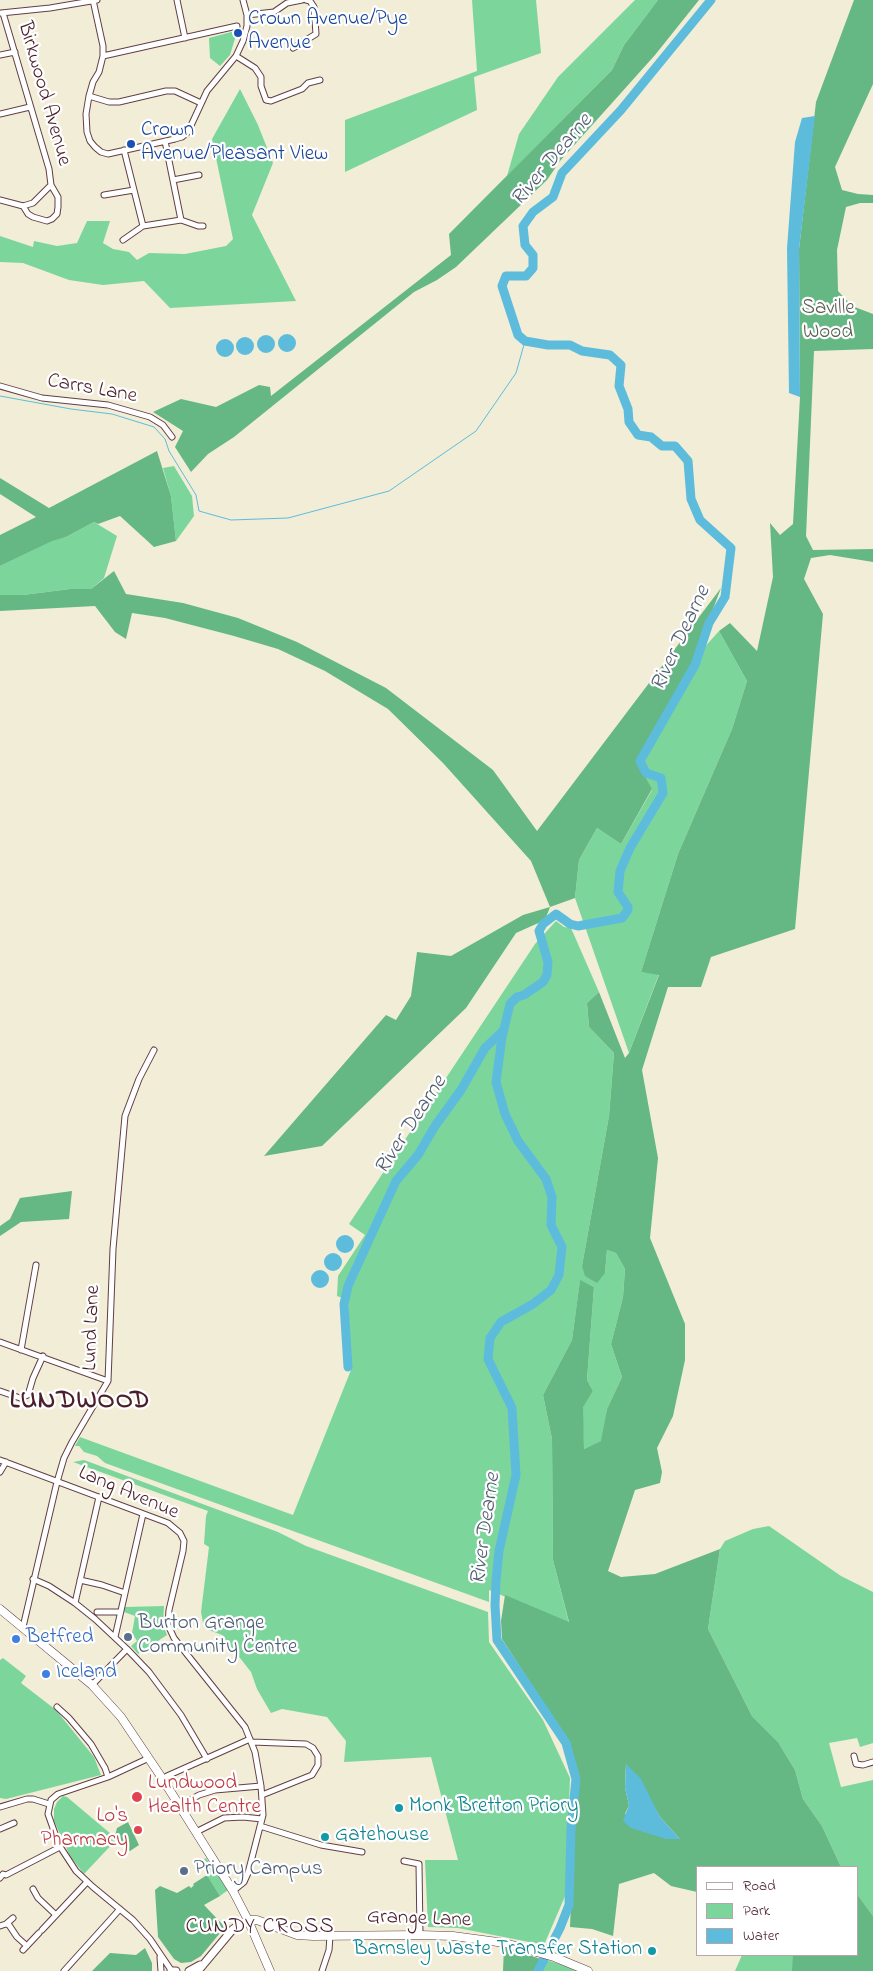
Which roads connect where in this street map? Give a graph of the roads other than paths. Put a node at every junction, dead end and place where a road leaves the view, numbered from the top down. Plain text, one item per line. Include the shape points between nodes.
1 (49, 0) edge
2 (93, 0) edge
3 (97, 0) edge
4 (177, 0) edge
5 (243, 0) edge
6 (302, 0) edge
7 (306, 0) edge
8 (50, 8) junction
9 (1, 13) edge
10 (247, 14) junction
11 (237, 26) dead end
12 (185, 38) junction
13 (293, 48) dead end
14 (15, 52) junction
15 (0, 55) edge
16 (103, 56) junction
17 (236, 56) junction
18 (320, 80) dead end
19 (89, 96) junction
20 (201, 103) junction
21 (30, 108) junction
22 (0, 114) edge
23 (166, 141) junction
24 (124, 150) junction
25 (199, 175) dead end
26 (173, 180) junction
27 (50, 184) junction
28 (134, 190) junction
29 (104, 195) dead end
30 (0, 200) edge
31 (23, 206) junction
32 (181, 220) junction
33 (143, 226) junction
34 (203, 226) dead end
35 (123, 240) dead end
36 (0, 386) edge
37 (172, 437) dead end
38 (154, 1050) dead end
39 (36, 1265) dead end
40 (0, 1342) edge
41 (21, 1350) junction
42 (43, 1356) junction
43 (108, 1381) junction
44 (0, 1391) edge
45 (3, 1461) edge
46 (0, 1472) edge
47 (57, 1482) junction
48 (99, 1497) junction
49 (143, 1514) junction
50 (34, 1579) junction
51 (80, 1580) junction
52 (125, 1593) junction
53 (75, 1604) junction
54 (0, 1609) edge
55 (97, 1612) dead end
56 (120, 1612) junction
57 (23, 1627) junction
58 (115, 1637) junction
59 (127, 1649) junction
60 (92, 1686) junction
61 (57, 1707) dead end
62 (251, 1740) junction
63 (854, 1756) dead end
64 (149, 1758) junction
65 (206, 1759) junction
66 (873, 1762) edge
67 (167, 1776) dead end
68 (108, 1777) junction
69 (261, 1786) junction
70 (262, 1795) junction
71 (49, 1804) junction
72 (180, 1806) junction
73 (0, 1807) edge
74 (262, 1819) junction
75 (14, 1823) dead end
76 (260, 1826) junction
77 (0, 1830) edge
78 (196, 1832) junction
79 (60, 1847) junction
80 (362, 1852) dead end
81 (404, 1861) dead end
82 (1, 1874) edge
83 (87, 1882) junction
84 (33, 1889) dead end
85 (233, 1891) junction
86 (120, 1909) junction
87 (56, 1915) junction
88 (13, 1918) dead end
89 (248, 1920) junction
90 (6, 1924) junction
91 (0, 1926) edge
92 (420, 1934) junction
93 (330, 1936) junction
94 (154, 1945) junction
95 (208, 1958) junction
96 (64, 1971) edge
97 (161, 1971) edge
98 (173, 1971) edge
99 (189, 1971) edge
100 (198, 1971) edge
101 (270, 1971) edge
102 (322, 1971) edge
103 (588, 1971) edge

1 - 8 street
2 - 3 street
2 - 8 street
2 - 16 street
4 - 12 street
5 - 10 street
6 - 10 street via 288,3 274,12
7 - 13 street via 314,7 316,34
8 - 9 street
9 - 14 street, Birkwood Avenue
10 - 17 street via 243,40
11 - 12 street
12 - 16 street
14 - 15 street
14 - 21 street, Birkwood Avenue
16 - 19 street
17 - 18 street via 255,68 261,77 266,100
17 - 20 street
19 - 20 street via 119,102 176,91
19 - 24 street via 86,114 90,141 108,154
20 - 23 street via 188,132
21 - 22 street
21 - 27 street, Birkwood Avenue
23 - 24 street
23 - 26 street
24 - 28 street
25 - 26 street
26 - 32 street
27 - 31 street, Birkwood Avenue via 33,203
27 - 31 street, Birkwood Avenue via 58,197 57,214 52,219 47,221 33,217
28 - 29 street
28 - 33 street
30 - 31 street, Birkwood Avenue
32 - 33 street
32 - 34 street
33 - 35 street
36 - 37 street, Carrs Lane via 42,398 108,405 150,417 163,425
38 - 43 street, Lund Lane via 126,1116 113,1248
39 - 41 street
40 - 41 street
41 - 42 street
42 - 43 street
42 - 44 street via 28,1395 20,1398
43 - 47 street, Lund Lane via 72,1442
45 - 46 street
45 - 47 street, Lang Avenue
47 - 48 street, Lang Avenue
47 - 50 street, Lund Lane
48 - 49 street, Lang Avenue
48 - 51 street
49 - 52 street
49 - 62 street, Lang Avenue via 168,1523 184,1540 168,1625 174,1638 245,1727
50 - 53 street
50 - 57 street, Lund Lane
51 - 52 street
51 - 53 street
52 - 56 street
53 - 58 street
54 - 57 highway
55 - 56 street
56 - 58 street
57 - 60 highway
58 - 59 street
59 - 60 street
59 - 65 street via 181,1715
60 - 64 highway via 121,1717
61 - 68 street via 91,1744
62 - 65 street
62 - 69 street, Lang Avenue
62 - 70 street via 306,1744 318,1756 318,1766 312,1775
63 - 66 street via 856,1764
64 - 68 street
64 - 72 highway
65 - 67 street
68 - 71 street via 61,1792
69 - 70 street, Lang Avenue
69 - 72 street via 215,1790
70 - 74 street, Lang Avenue
71 - 73 street via 27,1799
71 - 79 street via 49,1820
72 - 78 highway
74 - 76 street, Lang Avenue
74 - 78 street via 224,1818
75 - 77 street
76 - 80 street via 320,1845
76 - 85 street, Lang Avenue via 246,1880
78 - 85 highway
79 - 82 street
79 - 83 street
81 - 92 street via 419,1864
83 - 86 street
83 - 87 street
84 - 87 street
85 - 89 highway
86 - 94 street
86 - 96 street
87 - 90 street via 25,1948
88 - 90 street
89 - 93 highway, Grange Lane via 297,1934
89 - 95 main road via 233,1929
89 - 101 highway
90 - 91 street
92 - 93 highway, Grange Lane
92 - 103 highway, Grange Lane via 505,1943
93 - 102 street
94 - 97 street via 161,1960
94 - 98 street
95 - 99 main road
95 - 100 main road

